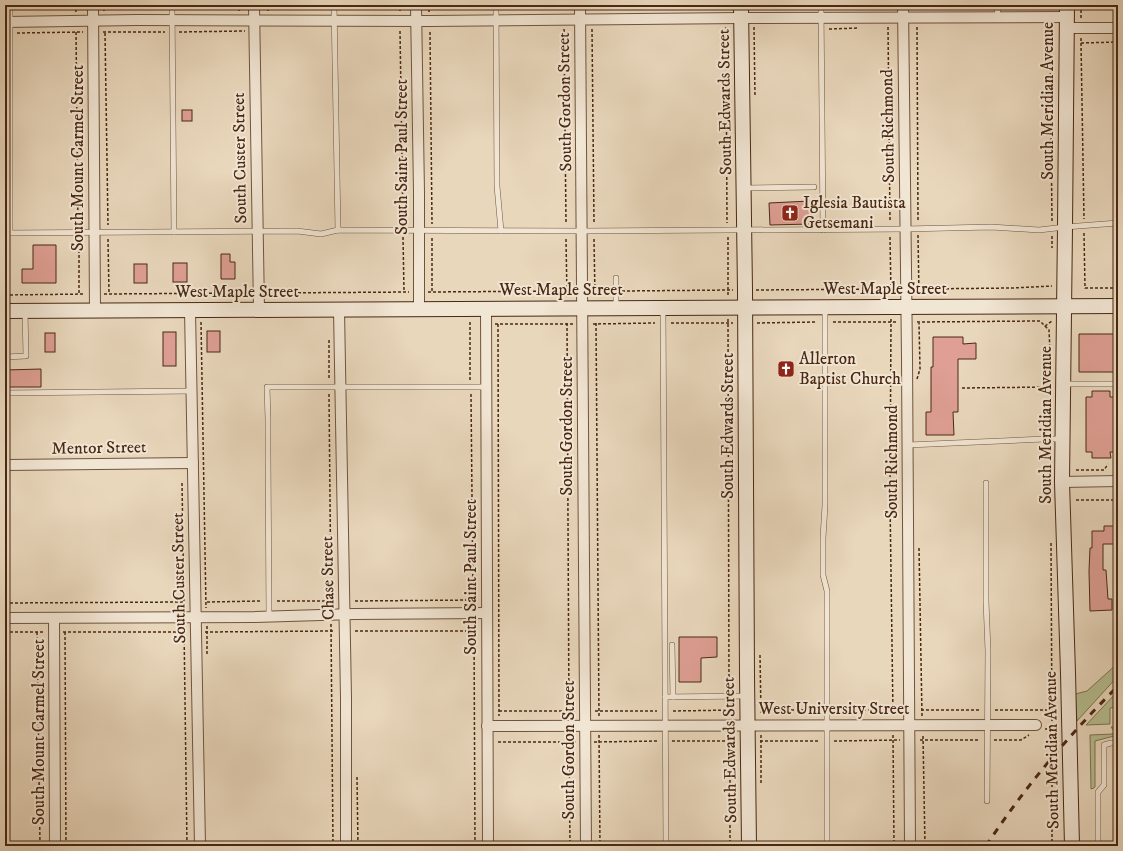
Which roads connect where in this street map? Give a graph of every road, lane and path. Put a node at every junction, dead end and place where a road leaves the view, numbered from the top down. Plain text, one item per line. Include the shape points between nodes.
1 (10, 5) edge
2 (75, 5) edge
3 (93, 5) edge
4 (104, 5) edge
5 (172, 5) edge
6 (254, 5) edge
7 (334, 5) edge
8 (400, 5) edge
9 (416, 5) edge
10 (429, 5) edge
11 (496, 5) edge
12 (580, 5) edge
13 (725, 5) edge
14 (822, 5) edge
15 (903, 5) edge
16 (997, 5) edge
17 (1081, 9) dead end
18 (1118, 9) edge
19 (741, 12) edge
20 (998, 17) junction
21 (1046, 17) junction
22 (1067, 17) edge
23 (726, 18) junction
24 (822, 18) junction
25 (888, 18) junction
26 (903, 18) junction
27 (916, 18) junction
28 (172, 20) junction
29 (564, 20) junction
30 (580, 20) junction
31 (592, 20) junction
32 (76, 21) junction
33 (93, 21) junction
34 (105, 21) junction
35 (254, 21) junction
36 (334, 21) junction
37 (400, 21) junction
38 (417, 21) junction
39 (430, 21) junction
40 (496, 21) junction
41 (7, 22) edge
42 (1118, 28) edge
43 (1081, 43) dead end
44 (814, 187) dead end
45 (744, 188) junction
46 (1118, 223) edge
47 (1084, 225) junction
48 (1059, 228) junction
49 (890, 229) junction
50 (905, 229) junction
51 (918, 229) junction
52 (338, 230) junction
53 (403, 230) junction
54 (419, 230) junction
55 (432, 230) junction
56 (728, 230) junction
57 (745, 230) junction
58 (823, 230) junction
59 (501, 231) junction
60 (566, 231) junction
61 (582, 231) junction
62 (594, 231) junction
63 (174, 232) junction
64 (257, 232) junction
65 (8, 233) edge
66 (78, 233) junction
67 (95, 233) junction
68 (108, 233) junction
69 (1052, 250) dead end
70 (616, 278) dead end
71 (1118, 288) edge
72 (891, 289) junction
73 (906, 289) junction
74 (919, 289) junction
75 (728, 290) junction
76 (745, 290) junction
77 (1052, 290) dead end
78 (567, 291) junction
79 (583, 291) junction
80 (595, 291) junction
81 (616, 291) junction
82 (404, 292) junction
83 (419, 292) junction
84 (432, 292) junction
85 (258, 293) junction
86 (79, 294) junction
87 (95, 294) junction
88 (109, 294) junction
89 (5, 295) edge
90 (1118, 306) edge
91 (825, 307) junction
92 (891, 307) junction
93 (912, 307) junction
94 (1064, 307) junction
95 (567, 308) junction
96 (589, 308) junction
97 (616, 308) junction
98 (663, 308) junction
99 (728, 308) junction
100 (746, 308) junction
101 (419, 309) junction
102 (486, 309) junction
103 (95, 310) junction
104 (259, 310) junction
105 (339, 310) junction
106 (5, 311) edge
107 (25, 311) junction
108 (191, 316) junction
109 (1052, 321) dead end
110 (825, 322) junction
111 (891, 322) junction
112 (906, 322) junction
113 (919, 322) junction
114 (486, 323) junction
115 (663, 323) junction
116 (728, 323) junction
117 (746, 323) junction
118 (498, 324) junction
119 (567, 324) junction
120 (583, 324) junction
121 (596, 324) junction
122 (1045, 326) junction
123 (329, 336) dead end
124 (5, 357) edge
125 (916, 382) dead end
126 (1055, 383) junction
127 (1118, 384) edge
128 (471, 387) junction
129 (486, 387) junction
130 (329, 388) junction
131 (340, 388) junction
132 (962, 388) dead end
133 (192, 391) junction
134 (5, 393) edge
135 (1063, 439) junction
136 (908, 445) junction
137 (1117, 462) edge
138 (182, 463) junction
139 (193, 463) junction
140 (5, 465) edge
141 (1076, 470) dead end
142 (1117, 481) edge
143 (1062, 482) junction
144 (986, 483) dead end
145 (1076, 500) dead end
146 (1118, 500) edge
147 (1051, 542) dead end
148 (919, 546) dead end
149 (473, 600) junction
150 (269, 601) junction
151 (331, 601) junction
152 (344, 601) junction
153 (184, 602) junction
154 (196, 602) junction
155 (206, 602) junction
156 (5, 603) edge
157 (474, 613) junction
158 (487, 613) junction
159 (331, 615) junction
160 (344, 615) junction
161 (184, 617) junction
162 (201, 617) junction
163 (269, 617) junction
164 (5, 618) edge
165 (54, 618) junction
166 (331, 631) junction
167 (344, 631) junction
168 (474, 631) junction
169 (5, 632) edge
170 (37, 632) junction
171 (54, 632) junction
172 (65, 632) junction
173 (184, 632) junction
174 (202, 632) junction
175 (672, 645) dead end
176 (207, 663) dead end
177 (729, 696) junction
178 (747, 696) junction
179 (665, 697) junction
180 (673, 697) junction
181 (599, 710) junction
182 (665, 710) junction
183 (730, 710) junction
184 (747, 710) junction
185 (827, 710) junction
186 (893, 710) junction
187 (909, 710) junction
188 (922, 710) junction
189 (987, 710) junction
190 (1052, 710) junction
191 (499, 711) junction
192 (569, 711) junction
193 (585, 711) junction
194 (748, 725) junction
195 (827, 725) junction
196 (893, 725) junction
197 (909, 725) junction
198 (922, 725) junction
199 (987, 725) junction
200 (488, 726) junction
201 (499, 726) junction
202 (569, 726) junction
203 (585, 726) junction
204 (599, 726) junction
205 (665, 726) junction
206 (730, 726) junction
207 (1037, 728) junction
208 (1052, 729) junction
209 (893, 740) junction
210 (909, 740) junction
211 (923, 740) junction
212 (987, 740) junction
213 (665, 741) junction
214 (730, 741) junction
215 (748, 741) junction
216 (827, 741) junction
217 (494, 742) dead end
218 (499, 742) junction
219 (569, 742) junction
220 (585, 742) junction
221 (599, 742) junction
222 (1118, 743) edge
223 (987, 801) dead end
224 (40, 846) edge
225 (55, 846) edge
226 (66, 846) edge
227 (187, 846) edge
228 (200, 846) edge
229 (332, 846) edge
230 (346, 846) edge
231 (475, 846) edge
232 (488, 846) edge
233 (570, 846) edge
234 (586, 846) edge
235 (600, 846) edge
236 (666, 846) edge
237 (730, 846) edge
238 (749, 846) edge
239 (827, 846) edge
240 (894, 846) edge
241 (910, 846) edge
242 (925, 846) edge
243 (1052, 846) edge
244 (1072, 846) edge
245 (1098, 846) edge

1 - 41 lane
2 - 32 path
3 - 33 street, South Mount Carmel Street
4 - 34 path
5 - 28 lane
6 - 35 street, South Custer Street
7 - 36 lane
8 - 37 path
9 - 38 street, South Saint Paul Street
10 - 39 path
11 - 40 lane
12 - 30 street, South Gordon Street
13 - 23 path
14 - 24 lane
15 - 26 street, South Richmond
16 - 20 lane
17 - 18 path
19 - 23 street
19 - 24 street
19 - 45 street, South Edwards Street
20 - 21 street
20 - 27 street
21 - 22 street
21 - 48 path via 1050,28
22 - 42 street
22 - 48 street, South Meridian Avenue
23 - 31 street
23 - 56 path
24 - 25 street
24 - 58 lane
25 - 26 street
25 - 49 path
26 - 27 street
26 - 50 street, South Richmond
27 - 51 path
28 - 34 street
28 - 35 street
28 - 63 lane
29 - 30 street
29 - 40 street
29 - 60 path
30 - 31 street
30 - 61 street, South Gordon Street
31 - 62 path
32 - 33 street
32 - 41 street
32 - 66 path
33 - 34 street
33 - 67 street, South Mount Carmel Street
34 - 68 path
35 - 36 street
35 - 64 street, South Custer Street
36 - 37 street
36 - 52 lane
37 - 38 street
37 - 53 path
38 - 39 street
38 - 54 street, South Saint Paul Street
39 - 40 street
39 - 55 path
40 - 59 lane via 497,186
41 - 65 lane
43 - 47 path
44 - 45 lane
45 - 57 street, South Edwards Street
46 - 47 lane
47 - 48 lane
47 - 71 path via 1085,288
48 - 51 lane
48 - 69 path
48 - 94 street, South Meridian Avenue
49 - 50 lane
49 - 58 lane
49 - 72 path
50 - 51 lane
50 - 73 street, South Richmond
51 - 74 path
52 - 53 lane
52 - 64 lane via 321,234 297,231
53 - 54 lane
53 - 82 path
54 - 55 lane
54 - 83 street, South Saint Paul Street
55 - 59 lane
55 - 84 path
56 - 57 lane
56 - 62 lane
56 - 75 path
57 - 58 lane
57 - 76 street, South Edwards Street
59 - 60 lane
60 - 61 lane
60 - 78 path
61 - 62 lane
61 - 79 street, South Gordon Street
62 - 80 path
63 - 64 lane
63 - 68 lane
64 - 85 street, South Custer Street
65 - 66 lane
66 - 67 lane
66 - 86 path
67 - 68 lane
67 - 87 street, South Mount Carmel Street
68 - 88 path
70 - 81 lane
72 - 73 path
72 - 76 path
72 - 92 path
73 - 74 path
73 - 93 street, South Richmond
74 - 77 path via 1052,286
74 - 93 path
75 - 76 path
75 - 81 path
75 - 99 path
76 - 100 street, South Edwards Street
78 - 79 path
78 - 84 path
78 - 95 path
79 - 80 path
79 - 96 street, South Gordon Street
80 - 81 path
80 - 96 path
81 - 97 lane
82 - 83 path
82 - 85 path
83 - 84 path
83 - 101 street, South Saint Paul Street
85 - 88 path
85 - 104 street, South Custer Street
86 - 87 path
86 - 89 path
87 - 88 path
87 - 103 street, South Mount Carmel Street
90 - 94 street, West Maple Street
91 - 92 street, West Maple Street
91 - 100 street, West Maple Street
91 - 110 lane
92 - 93 street, West Maple Street
92 - 111 path
93 - 94 street, West Maple Street
93 - 112 street, South Richmond
94 - 126 street, South Meridian Avenue
95 - 96 street, West Maple Street
95 - 102 street, West Maple Street
96 - 97 street, West Maple Street
96 - 120 street, South Gordon Street
97 - 98 street, West Maple Street
98 - 99 street, West Maple Street
98 - 115 lane
99 - 100 street, West Maple Street
99 - 116 path
100 - 117 street, South Edwards Street
101 - 102 street, West Maple Street
101 - 105 street, West Maple Street
102 - 114 street, South Saint Paul Street
103 - 107 street, West Maple Street
103 - 108 street, West Maple Street
104 - 105 street, West Maple Street
104 - 108 street, West Maple Street
105 - 131 street, Chase Street
106 - 107 street, West Maple Street
107 - 124 lane via 26,356
108 - 133 street, South Custer Street
108 - 155 path via 201,321
109 - 122 path
110 - 111 path
110 - 117 path
110 - 185 lane via 826,504 823,575 827,591
111 - 112 path
111 - 186 path
112 - 113 path
112 - 136 street, South Richmond
113 - 122 path via 1040,322
113 - 125 path via 920,369
114 - 118 path
114 - 128 path via 470,320
114 - 129 street, South Saint Paul Street
115 - 116 path
115 - 121 path
115 - 179 lane
116 - 117 path
116 - 177 path
117 - 178 street, South Edwards Street
118 - 119 path
118 - 191 path
119 - 120 path
119 - 192 path
120 - 121 path
120 - 193 street, South Gordon Street
121 - 181 path
122 - 126 path via 1049,330
123 - 130 path
126 - 127 lane
126 - 132 path
126 - 135 street, South Meridian Avenue
128 - 129 lane
128 - 131 lane
128 - 149 path
129 - 158 street, South Saint Paul Street
130 - 131 lane
130 - 150 lane via 266,387
130 - 151 path
131 - 152 street, Chase Street
133 - 134 lane
133 - 139 street, South Custer Street
135 - 136 lane
135 - 143 street, South Meridian Avenue
136 - 187 street, South Richmond
137 - 141 path via 1109,464 1104,470
137 - 142 lane
138 - 139 street, Mentor Street
138 - 140 street, Mentor Street
138 - 153 path
139 - 154 street, South Custer Street
142 - 143 street
143 - 244 street, South Meridian Avenue
144 - 189 lane
145 - 146 path
147 - 190 path
148 - 188 path
149 - 152 path
149 - 157 path
150 - 151 path
150 - 155 path
150 - 163 lane
151 - 152 path
151 - 159 path
152 - 160 street, Chase Street
153 - 154 path
153 - 156 path
153 - 161 path
154 - 155 path
154 - 162 street, South Custer Street
155 - 162 path
157 - 158 street
157 - 160 street
157 - 168 path
158 - 200 street, South Saint Paul Street
159 - 160 street
159 - 163 street
159 - 166 path
160 - 167 street, Chase Street
161 - 162 street
161 - 165 street
161 - 173 path
162 - 163 street
162 - 174 street, South Custer Street
162 - 174 path
164 - 165 street
165 - 171 street, South Mount Carmel Street
166 - 167 path
166 - 174 path
166 - 229 path
167 - 168 path
167 - 230 street, Chase Street
168 - 231 path
169 - 170 path
170 - 171 path
170 - 224 path
171 - 172 path
171 - 225 street, South Mount Carmel Street
172 - 173 path
172 - 226 path
173 - 174 path
173 - 227 path
174 - 176 path
174 - 228 street, South Custer Street
175 - 180 lane
177 - 178 lane
177 - 180 lane
177 - 183 path
178 - 184 street, South Edwards Street
179 - 180 lane
179 - 182 lane
181 - 182 path
181 - 193 path
181 - 204 path
182 - 183 path
182 - 205 lane
183 - 184 path
183 - 206 path
184 - 185 path
184 - 194 street, South Edwards Street
185 - 186 path
185 - 195 lane
186 - 187 path
186 - 196 path
187 - 188 path
187 - 197 street, South Richmond
188 - 189 path
188 - 198 path
189 - 190 path
189 - 199 lane
190 - 208 path
191 - 192 path
191 - 201 path
192 - 193 path
192 - 202 path
193 - 203 street, South Gordon Street
194 - 195 street, West University Street
194 - 206 street, West University Street
194 - 215 street, South Edwards Street
195 - 196 street, West University Street
195 - 216 lane
196 - 197 street, West University Street
196 - 209 path
197 - 198 street, West University Street
197 - 210 street, South Richmond
198 - 199 street, West University Street
198 - 211 path
199 - 207 street, West University Street
199 - 212 lane
200 - 201 street, West University Street
200 - 232 street, South Saint Paul Street
201 - 202 street, West University Street
201 - 218 path
202 - 203 street, West University Street
202 - 219 path
203 - 204 street, West University Street
203 - 220 street, South Gordon Street
204 - 205 street, West University Street
204 - 221 path
205 - 206 street, West University Street
205 - 213 lane
206 - 214 path
207 - 208 path
207 - 212 path via 1021,740
208 - 243 path
209 - 210 path
209 - 216 path
209 - 240 path
210 - 211 path
210 - 241 street, South Richmond
211 - 212 path
211 - 242 path
212 - 223 lane
213 - 214 path
213 - 221 path
213 - 236 lane
214 - 215 path
214 - 237 path
215 - 216 path
215 - 238 street, South Edwards Street
216 - 239 lane
217 - 218 path
218 - 219 path
219 - 220 path
219 - 233 path
220 - 221 path
220 - 234 street, South Gordon Street
221 - 235 path
222 - 245 lane via 1104,745 1104,785 1098,792

